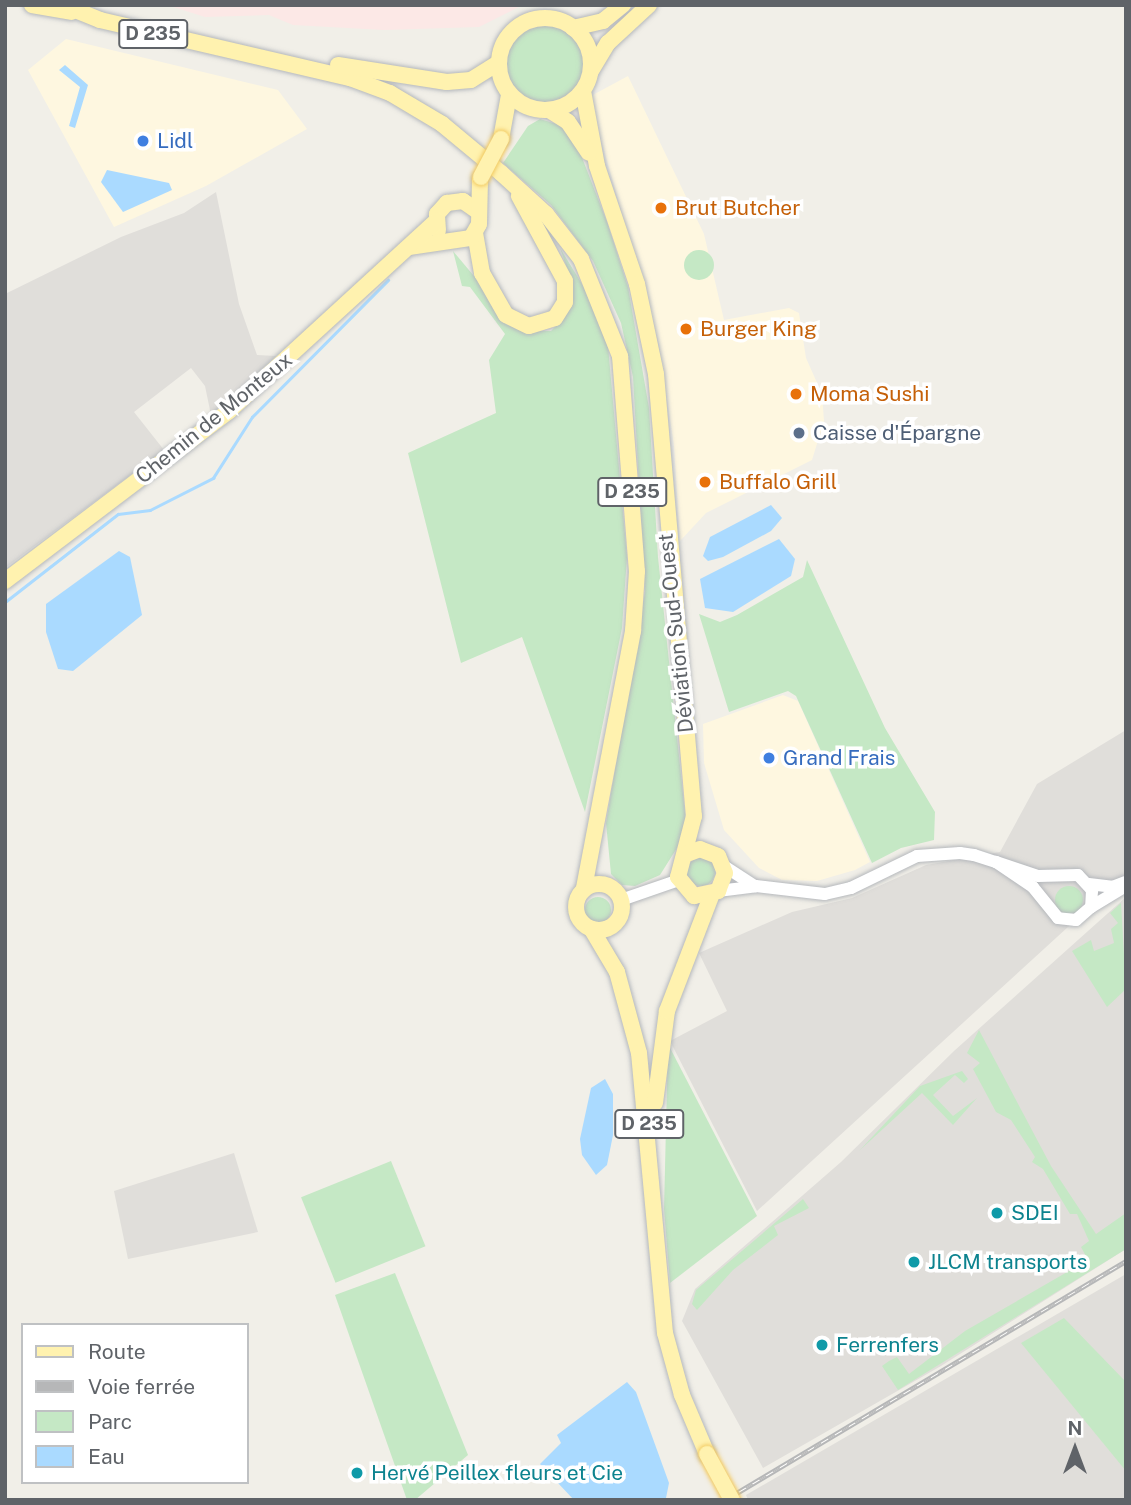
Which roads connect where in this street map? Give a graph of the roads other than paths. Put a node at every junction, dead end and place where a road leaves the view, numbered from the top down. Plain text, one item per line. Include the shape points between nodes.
1 (32, 5) edge
2 (63, 5) edge
3 (622, 5) edge
4 (649, 5) edge
5 (84, 14) junction
6 (573, 28) junction
7 (498, 63) junction
8 (294, 65) junction
9 (590, 71) junction
10 (583, 90) junction
11 (509, 94) junction
12 (541, 110) junction
13 (503, 137) junction
14 (597, 166) junction
15 (481, 178) junction
16 (508, 180) junction
17 (458, 200) junction
18 (476, 210) junction
19 (436, 221) junction
20 (475, 233) junction
21 (452, 241) junction
22 (404, 249) junction
23 (482, 273) junction
24 (9, 578) edge
25 (694, 816) junction
26 (597, 837) junction
27 (713, 852) junction
28 (687, 854) junction
29 (996, 862) junction
30 (724, 866) junction
31 (1058, 876) junction
32 (679, 880) junction
33 (1089, 884) junction
34 (1126, 884) edge
35 (610, 886) junction
36 (756, 886) junction
37 (584, 889) junction
38 (715, 892) junction
39 (621, 900) junction
40 (1047, 904) junction
41 (1091, 907) junction
42 (617, 923) junction
43 (592, 930) junction
44 (617, 972) junction
45 (652, 1158) junction
46 (732, 1500) edge

1 - 5 main road
2 - 5 main road
3 - 6 main road via 603,21
4 - 9 main road via 608,43
5 - 8 main road, D 235
6 - 7 main road via 553,19 522,24 506,38
6 - 9 main road via 587,47
7 - 8 main road via 471,80 447,82 320,62
7 - 11 main road
8 - 16 main road, D 235 via 370,85 410,103
9 - 10 main road
10 - 12 main road
10 - 14 main road
11 - 12 main road
11 - 13 main road
12 - 13 main road
12 - 14 main road via 568,122
13 - 15 main road, bridge
14 - 25 main road, Déviation Sud-Ouest via 636,284 656,374
15 - 17 main road
15 - 18 main road
16 - 23 main road via 559,265 565,302 551,321 521,325 503,311
16 - 26 main road, D 235 via 546,214 581,259 608,315 624,380 636,601
17 - 18 main road
17 - 19 main road via 444,205
18 - 20 main road
19 - 21 main road
19 - 22 main road, Chemin de Monteux
20 - 21 main road
20 - 23 main road
21 - 22 main road
21 - 23 main road
22 - 24 main road, Chemin de Monteux via 239,402
25 - 27 main road
25 - 28 main road
26 - 35 main road, D 235
26 - 37 main road, D 235
27 - 28 main road
27 - 30 main road
28 - 32 main road
29 - 31 street via 1038,876
29 - 36 street via 960,853 929,853 838,892 811,895
29 - 40 street via 1033,887
30 - 36 street
30 - 38 main road
31 - 33 street via 1079,875
31 - 40 street via 1049,885
32 - 38 main road via 694,896
32 - 39 street
33 - 34 street
33 - 41 street
34 - 41 street
35 - 37 main road
35 - 39 main road
36 - 38 street
37 - 43 main road via 575,908
38 - 45 main road via 694,930 661,1035
39 - 42 main road
40 - 41 street via 1053,914 1070,921
42 - 43 main road
42 - 44 main road, D 235
43 - 44 main road, D 235
44 - 45 main road, D 235 via 643,1070
45 - 46 main road, D 235, bridge via 657,1280 666,1333 682,1395

